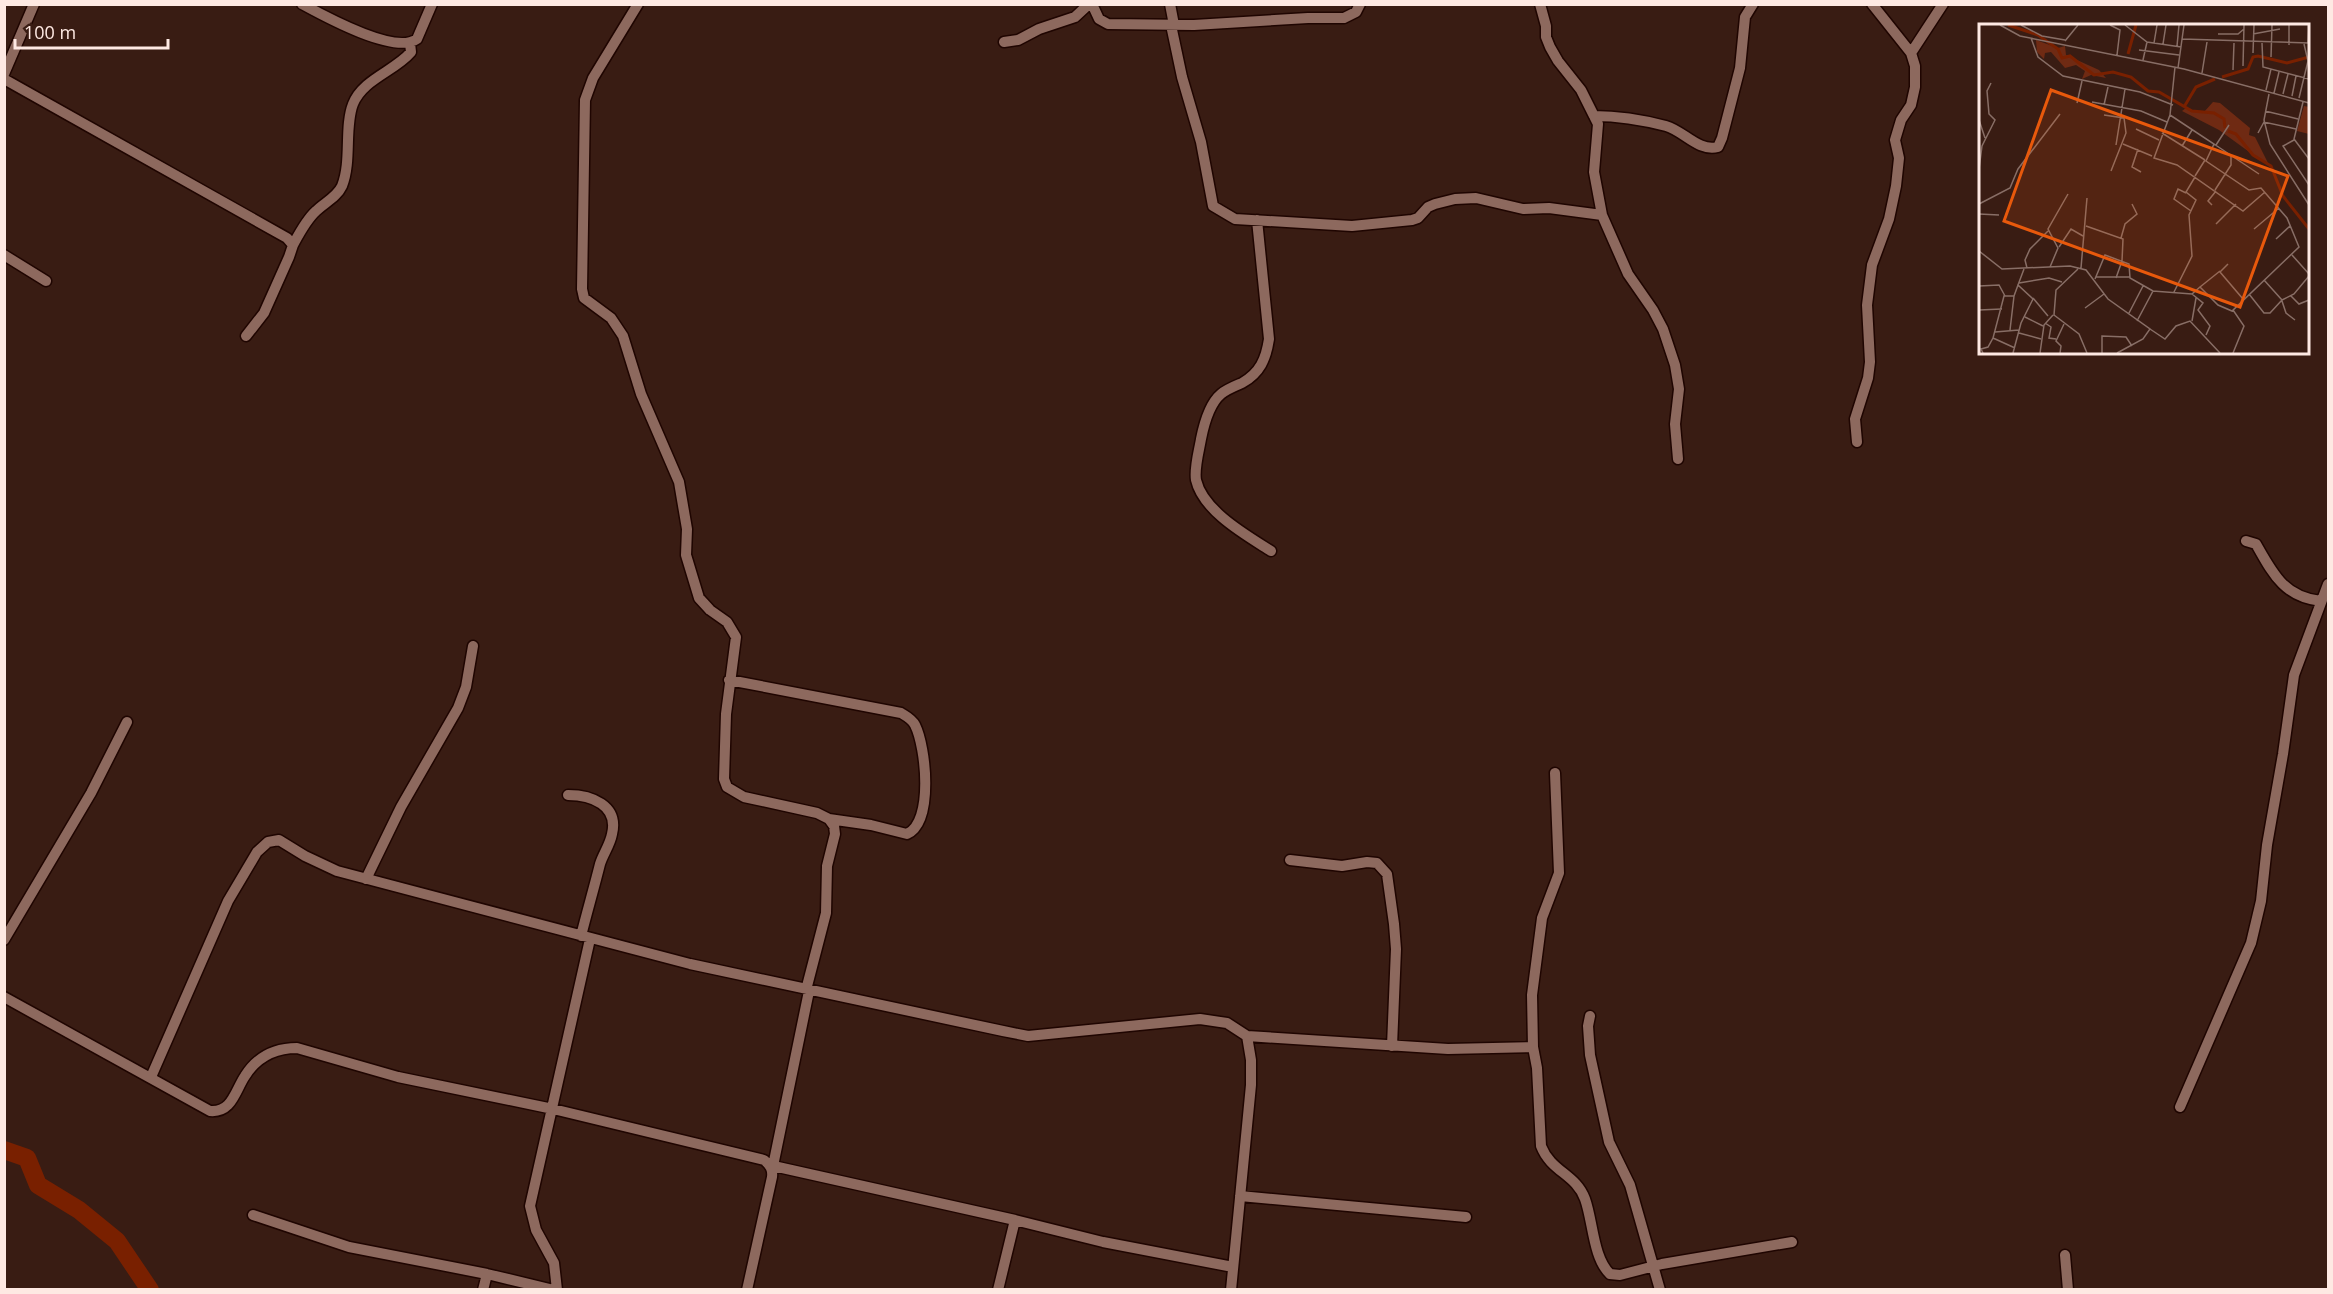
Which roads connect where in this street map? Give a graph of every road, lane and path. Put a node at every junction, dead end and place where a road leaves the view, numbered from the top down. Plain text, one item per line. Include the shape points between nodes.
1 (34, 4) edge
2 (302, 4) edge
3 (432, 4) edge
4 (638, 4) edge
5 (1091, 4) edge
6 (1170, 4) edge
7 (1360, 4) edge
8 (1540, 4) edge
9 (1754, 4) edge
10 (1872, 4) edge
11 (1943, 4) edge
12 (1172, 25) junction
13 (1004, 42) dead end
14 (410, 43) junction
15 (1911, 53) junction
16 (4, 76) edge
17 (1594, 116) junction
18 (1602, 215) junction
19 (1257, 220) junction
20 (292, 245) junction
21 (4, 255) edge
22 (46, 281) dead end
23 (246, 336) dead end
24 (1857, 442) dead end
25 (1678, 459) dead end
26 (2246, 541) dead end
27 (1271, 551) dead end
28 (2328, 584) edge
29 (2321, 601) junction
30 (473, 646) dead end
31 (729, 680) junction
32 (127, 722) dead end
33 (1555, 773) dead end
34 (568, 795) dead end
35 (828, 819) junction
36 (1290, 860) dead end
37 (366, 879) junction
38 (586, 937) junction
39 (4, 940) edge
40 (807, 990) junction
41 (4, 997) edge
42 (1590, 1016) dead end
43 (1247, 1035) junction
44 (1392, 1046) junction
45 (1533, 1047) junction
46 (151, 1077) junction
47 (2180, 1107) dead end
48 (553, 1109) junction
49 (771, 1165) junction
50 (1240, 1196) junction
51 (253, 1215) dead end
52 (1466, 1217) dead end
53 (1015, 1220) junction
54 (1792, 1242) dead end
55 (2065, 1255) dead end
56 (1653, 1266) junction
57 (1233, 1267) junction
58 (487, 1274) junction
59 (483, 1290) edge
60 (555, 1290) edge
61 (747, 1290) edge
62 (998, 1290) edge
63 (1231, 1290) edge
64 (1660, 1290) edge
65 (2068, 1290) edge

1 - 16 street
2 - 14 street via 341,25 380,39
3 - 14 street via 419,36
4 - 31 street via 593,78 585,100 581,280 584,298 611,318 623,336 641,394 679,482 687,529 686,555 696,590 736,637
5 - 12 street via 1099,19 1108,24
5 - 13 street via 1075,16
6 - 12 street
7 - 12 street via 1356,12 1344,18
8 - 17 street via 1546,37 1558,62 1581,90
9 - 17 street via 1745,17 1740,68 1718,147 1709,148 1665,126
10 - 15 street
11 - 15 street
12 - 19 street via 1201,142 1212,206 1235,219
14 - 20 street via 411,52 372,82 353,104 341,189 314,212
15 - 24 street via 1915,87 1898,130 1896,186 1872,265 1867,305 1870,362 1856,419
16 - 20 street via 287,238
17 - 18 street via 1598,124 1594,172
18 - 19 street via 1550,208 1523,209 1476,198 1435,204 1412,220 1352,226
18 - 25 street via 1628,274 1663,330 1672,356 1679,389 1675,424
19 - 27 street via 1269,339 1267,353 1253,376 1221,394 1214,404 1205,422 1195,478 1220,515
20 - 23 street via 264,313
21 - 22 street
26 - 29 street via 2256,544 2286,589
28 - 29 street
29 - 47 street via 2294,675 2261,901 2251,944
30 - 37 street via 458,708 401,807
31 - 35 street via 724,779 727,788 744,797 817,813
31 - 35 street via 901,713 915,725 926,788 916,829 907,834
32 - 39 street via 91,793
33 - 45 street via 1559,873 1542,918 1532,995
34 - 38 street via 585,795 598,801 611,815 613,824
35 - 40 street via 835,834 827,866 826,913
36 - 44 street via 1342,866 1377,863 1387,874 1396,949
37 - 38 street
37 - 46 street via 327,866 279,840 262,846 228,901
38 - 40 street
38 - 48 street
40 - 43 street via 1028,1036 1200,1019 1227,1023
40 - 49 street
41 - 46 street
42 - 56 street via 1590,1055 1609,1142 1630,1185
43 - 44 street
43 - 50 street via 1251,1085
44 - 45 street
45 - 56 street via 1541,1146 1553,1166 1580,1189 1601,1262 1610,1274 1620,1275
46 - 48 street via 216,1111 231,1103 245,1076 270,1052 297,1048 398,1077
48 - 49 street via 764,1160
48 - 60 street via 530,1206 534,1224 554,1263
49 - 53 street
49 - 61 street via 773,1172
50 - 52 street
50 - 57 street
51 - 58 street via 349,1247
53 - 57 street
53 - 62 street
54 - 56 street
55 - 65 street
56 - 64 street
57 - 63 street
58 - 59 street
58 - 60 street

